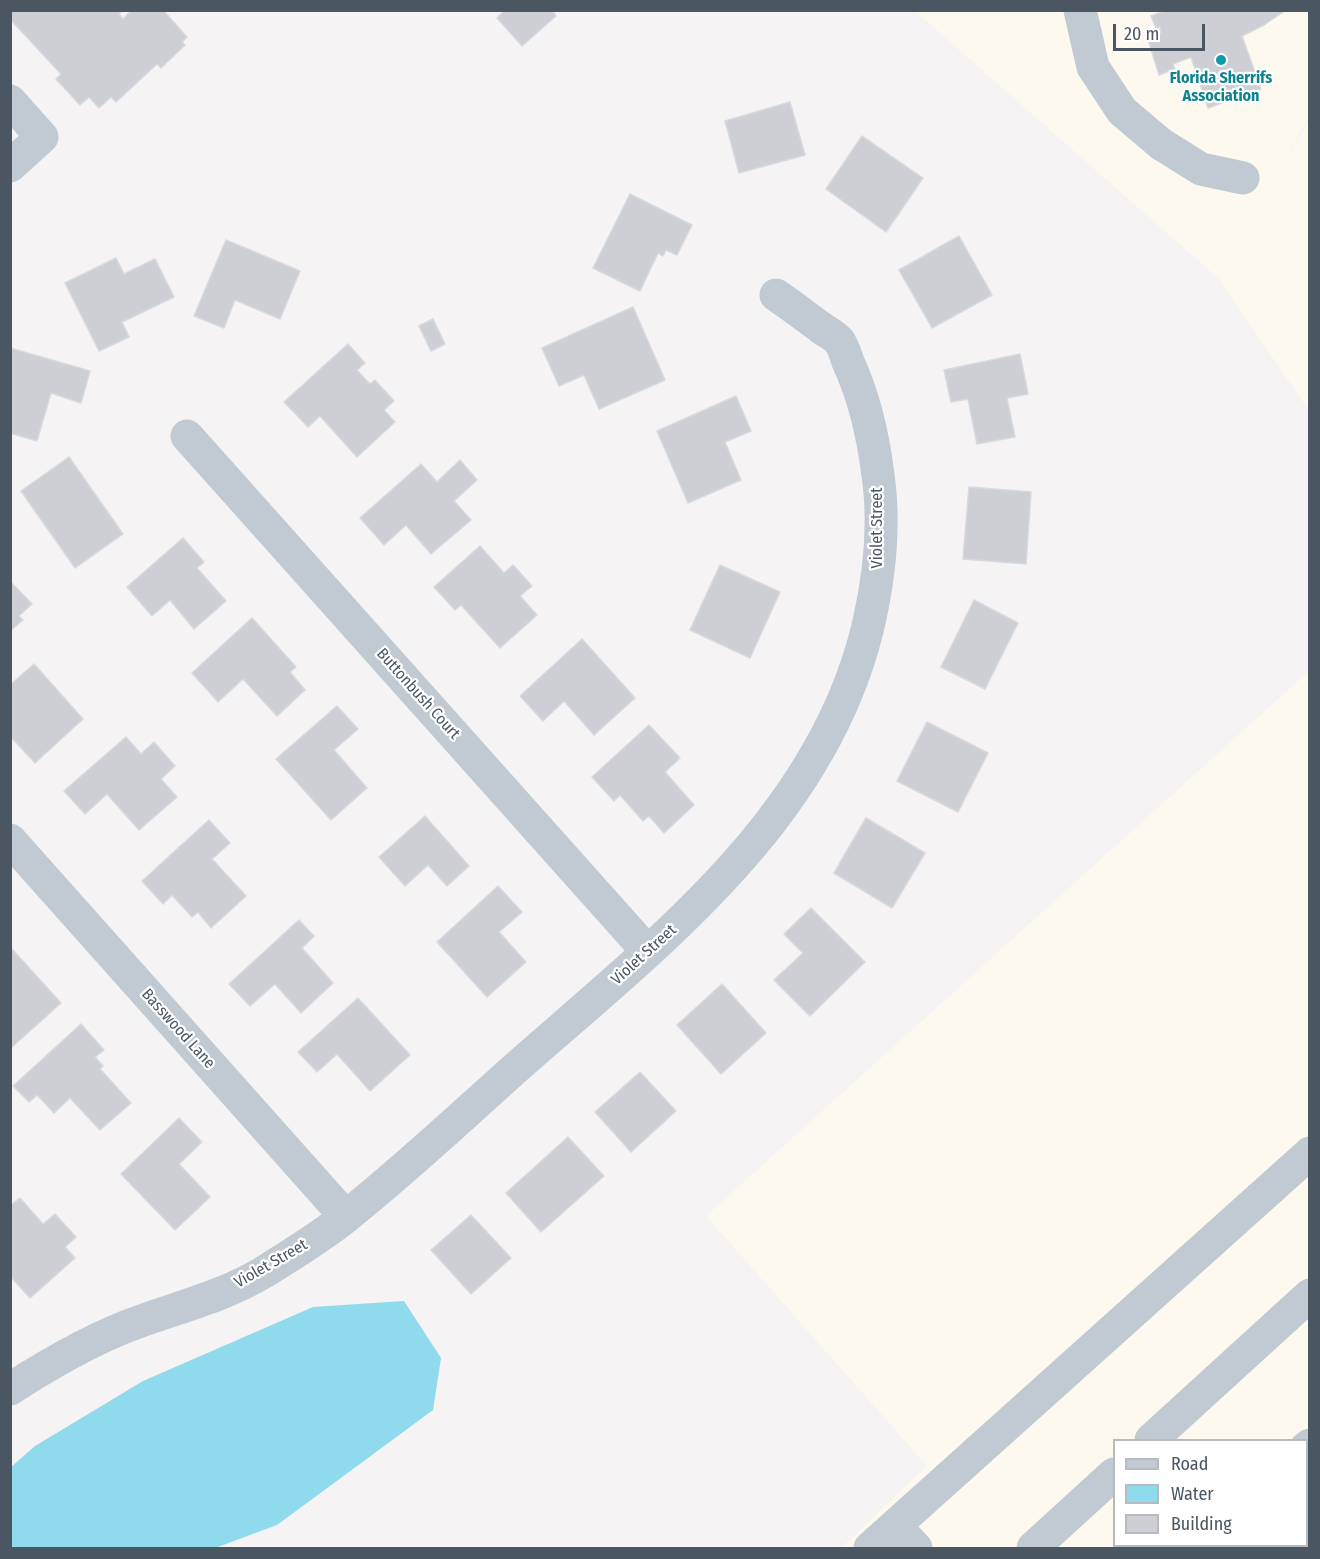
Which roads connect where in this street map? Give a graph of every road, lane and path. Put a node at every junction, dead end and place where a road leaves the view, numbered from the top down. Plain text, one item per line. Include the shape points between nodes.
1 (1080, 10) edge
2 (10, 101) edge
3 (10, 166) edge
4 (1243, 178) dead end
5 (776, 295) dead end
6 (187, 436) dead end
7 (10, 840) edge
8 (648, 952) junction
9 (1310, 1153) edge
10 (346, 1217) junction
11 (1310, 1295) edge
12 (10, 1389) edge
13 (1152, 1439) edge
14 (1113, 1475) edge
15 (905, 1537) edge
16 (870, 1548) edge
17 (1033, 1548) edge

1 - 4 street via 1093,67 1122,111 1161,144 1201,169
2 - 3 street via 42,137
5 - 8 street, Violet Street via 839,341 859,385 872,433 880,490 881,544 876,590 865,642 846,694 822,746 788,801 706,898
6 - 8 street, Buttonbush Court
7 - 10 street, Basswood Lane
8 - 10 street, Violet Street
9 - 15 street
10 - 12 street, Violet Street via 260,1274 196,1304 98,1338
11 - 13 street
14 - 17 street
15 - 16 street

